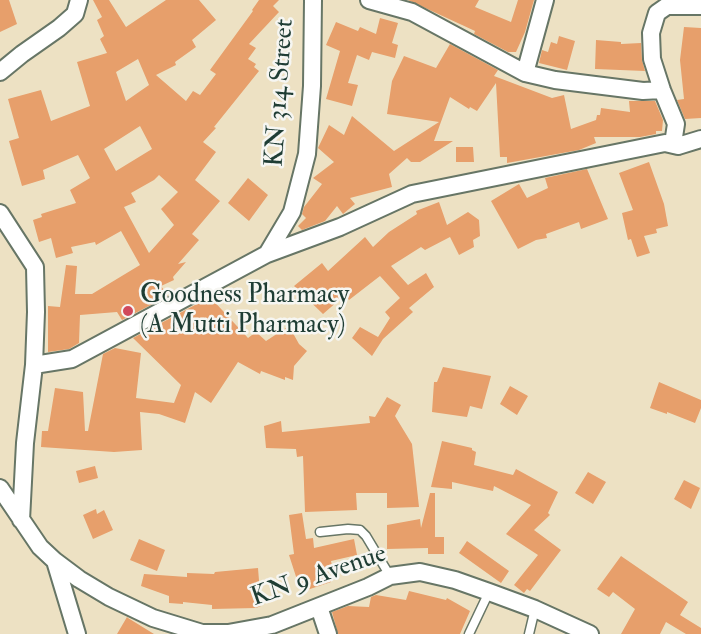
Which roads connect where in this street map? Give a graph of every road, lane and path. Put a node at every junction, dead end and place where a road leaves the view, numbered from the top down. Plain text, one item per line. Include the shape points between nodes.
1 (79, 0) edge
2 (313, 0) edge
3 (369, 0) edge
4 (545, 0) edge
5 (701, 6) edge
6 (0, 72) edge
7 (525, 73) junction
8 (662, 90) junction
9 (701, 139) edge
10 (678, 146) junction
11 (0, 213) edge
12 (267, 254) junction
13 (34, 365) junction
14 (0, 488) edge
15 (21, 520) junction
16 (320, 532) dead end
17 (55, 561) junction
18 (390, 576) junction
19 (489, 592) junction
20 (320, 607) junction
21 (535, 609) junction
22 (203, 633) edge
23 (77, 634) edge
24 (328, 634) edge
25 (469, 634) edge
26 (529, 634) edge
27 (590, 634) edge

1 - 6 street via 75,14
2 - 12 street, KN 314 Street via 307,154 292,212
3 - 7 street via 412,12
4 - 7 street
5 - 8 street via 667,6 657,13 651,33 652,59
7 - 8 street via 643,91
8 - 10 street via 676,124 674,137
9 - 10 street
10 - 12 street via 665,143 412,194
11 - 13 street via 35,267
12 - 13 street via 72,359
13 - 15 street
14 - 15 street, KN 9 Avenue
15 - 17 street, KN 9 Avenue
16 - 18 lane via 360,530
17 - 22 street, KN 9 Avenue via 109,597 153,618
17 - 23 street
18 - 19 street, KN 9 Avenue via 420,572
18 - 20 street, KN 9 Avenue
19 - 21 street, KN 9 Avenue
19 - 25 lane
20 - 22 street, KN 9 Avenue via 272,625
20 - 24 street
21 - 26 lane
21 - 27 street, KN 9 Avenue

